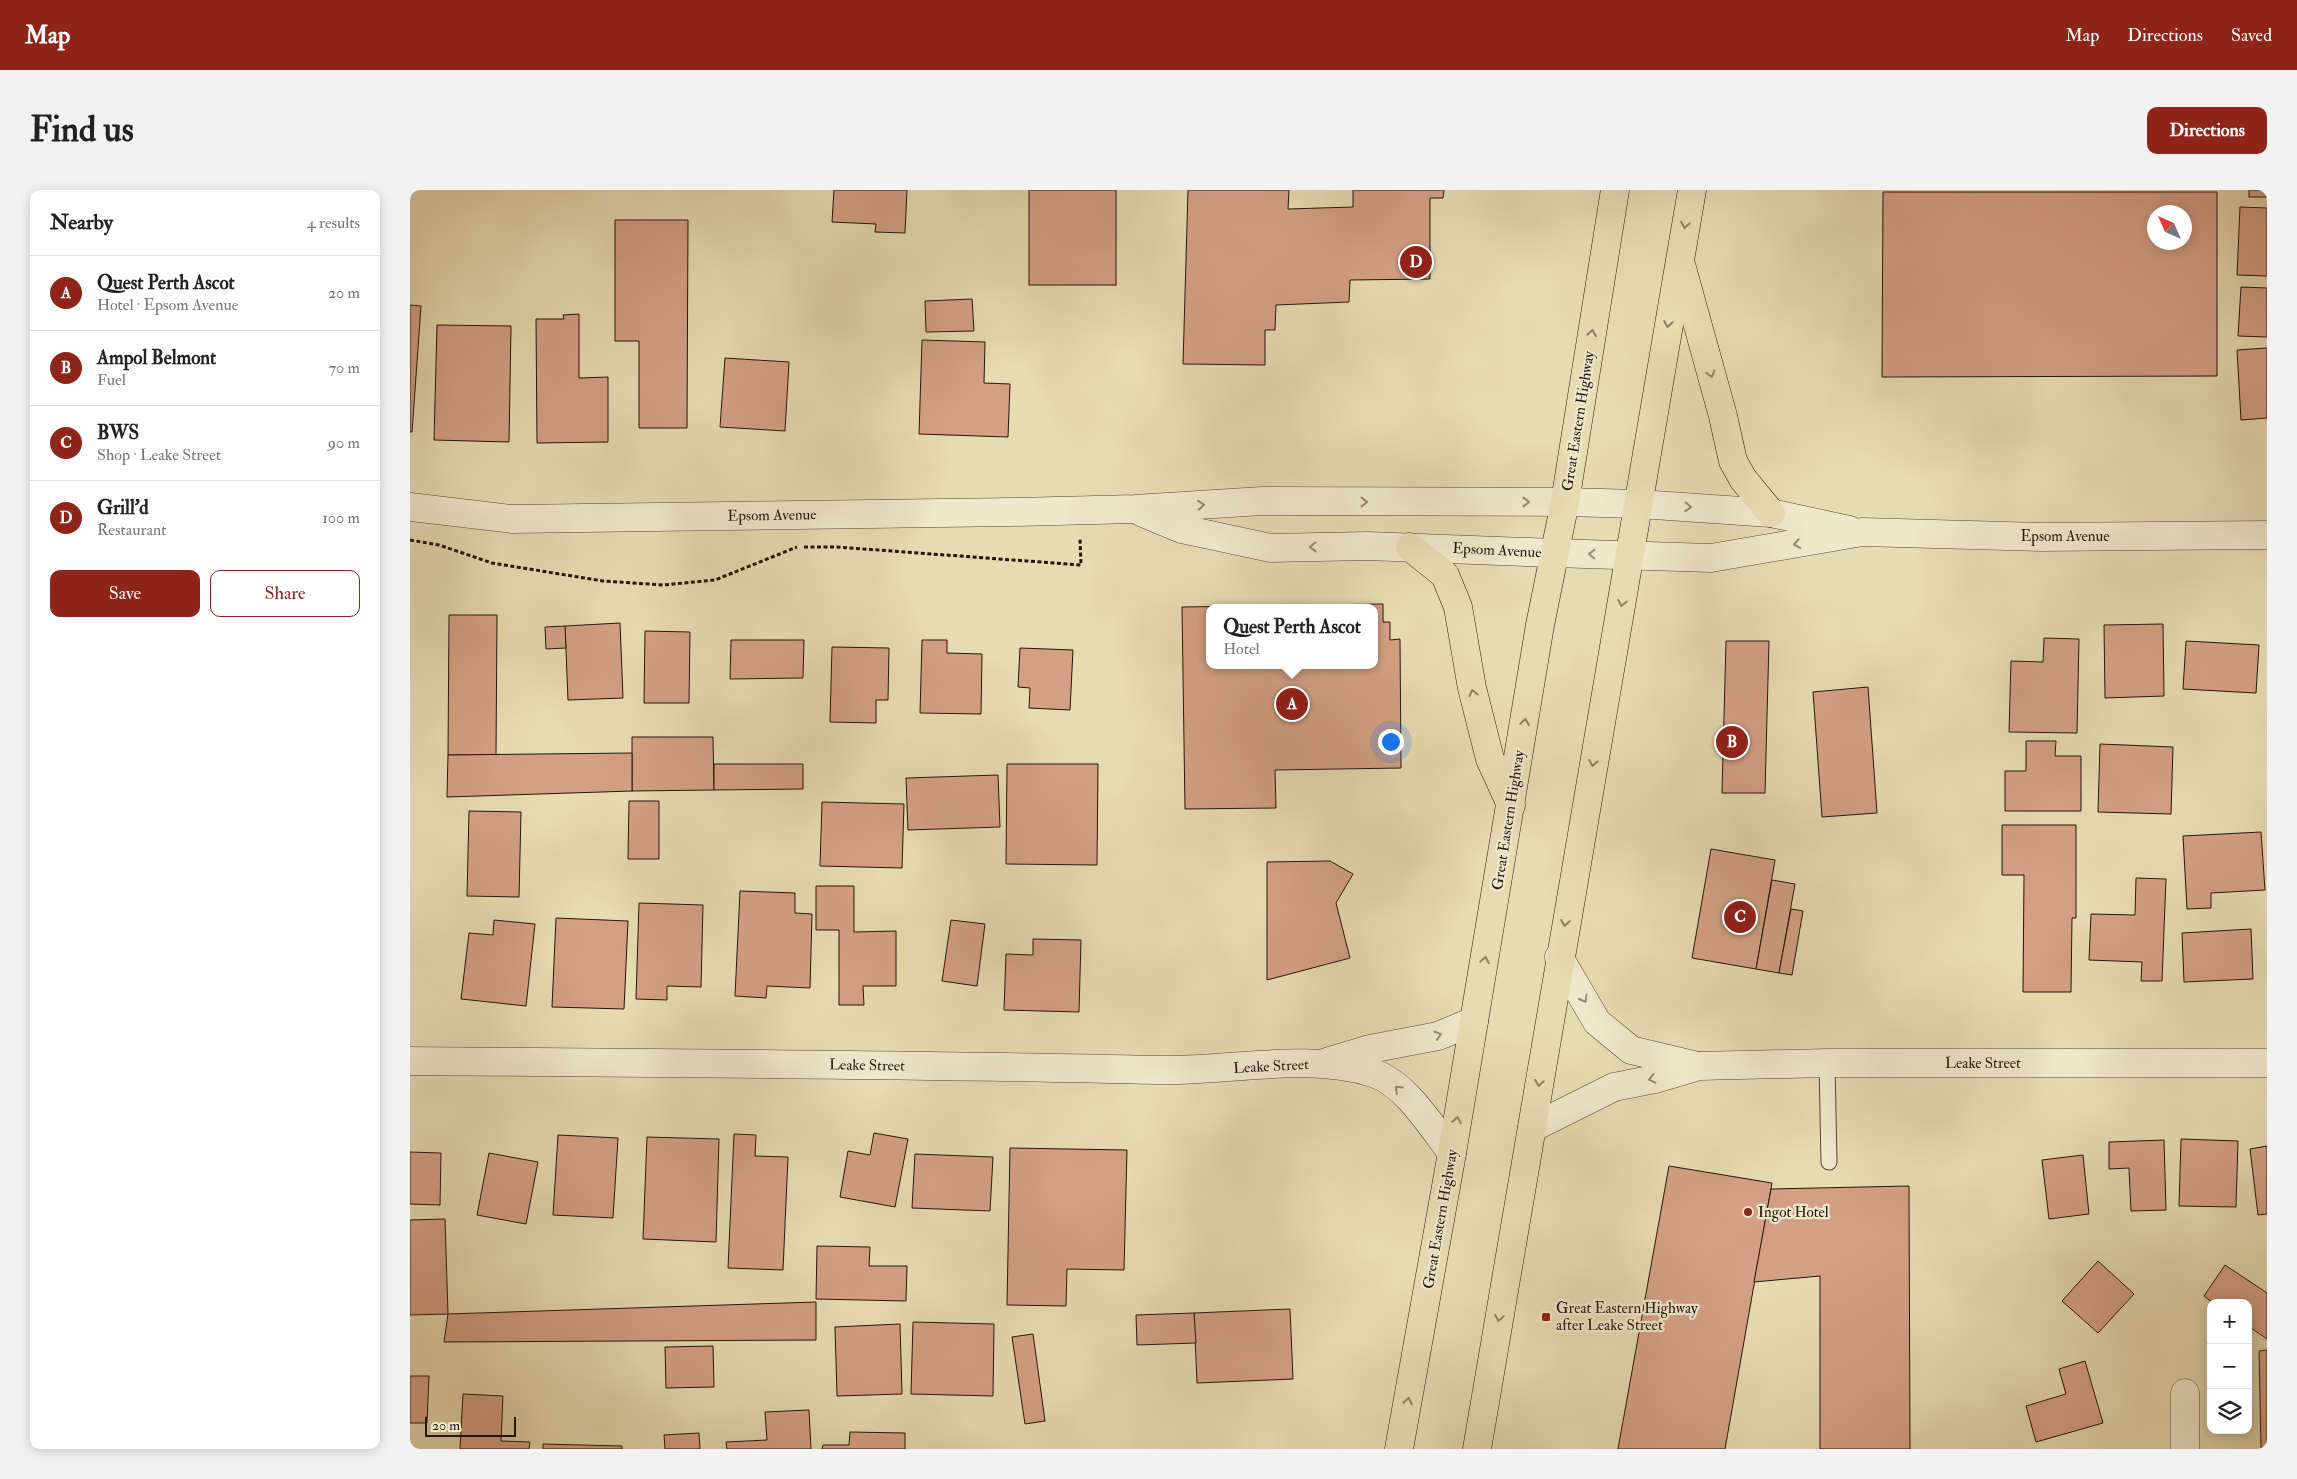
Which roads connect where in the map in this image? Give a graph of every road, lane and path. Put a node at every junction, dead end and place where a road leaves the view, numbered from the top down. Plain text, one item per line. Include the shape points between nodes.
1 (1615, 190) edge
2 (1692, 190) edge
3 (1679, 259) junction
4 (1565, 502) junction
5 (1639, 504) junction
6 (410, 508) edge
7 (1135, 509) junction
8 (1079, 510) junction
9 (1771, 513) junction
10 (1862, 532) junction
11 (2267, 535) edge
12 (410, 540) edge
13 (1410, 547) junction
14 (1554, 553) junction
15 (1630, 555) junction
16 (1511, 805) junction
17 (1559, 957) junction
18 (1474, 1021) junction
19 (410, 1061) edge
20 (1323, 1063) junction
21 (1827, 1063) junction
22 (2267, 1063) edge
23 (1699, 1066) junction
24 (1532, 1128) junction
25 (1452, 1152) junction
26 (1828, 1162) dead end
27 (2185, 1393) dead end
28 (1399, 1449) edge
29 (1477, 1449) edge
30 (2185, 1449) edge

4 -> 1 highway, Great Eastern Highway
2 -> 3 highway
3 -> 5 highway
3 -> 9 highway via 1733,461 1743,479
4 - 5 street, Epsom Avenue
7 -> 4 street, Epsom Avenue via 1262,501
4 - 14 highway, Great Eastern Highway
5 -> 9 street, Epsom Avenue
5 - 15 highway
6 - 8 street, Epsom Avenue via 512,519
7 - 8 street, Epsom Avenue
13 -> 7 street, Epsom Avenue via 1271,548 1182,529
8 - 12 path via 1081,565 794,547 715,580 663,585 603,581 492,563 440,545
9 - 10 street, Epsom Avenue
10 - 11 street, Epsom Avenue via 2040,537
10 -> 15 street, Epsom Avenue via 1712,558
13 - 14 street, Epsom Avenue
16 -> 13 highway via 1490,759 1472,688 1458,607 1445,575
15 -> 14 street, Epsom Avenue
16 -> 14 highway, Great Eastern Highway
15 -> 17 highway
18 -> 16 highway, Great Eastern Highway
17 -> 23 street, Leake Street via 1597,1022 1631,1050
17 -> 24 highway
20 -> 18 street, Leake Street via 1370,1049 1438,1036
25 -> 18 highway, Great Eastern Highway
19 - 20 street, Leake Street via 1171,1071
25 -> 20 street, Leake Street via 1396,1085 1375,1073
21 - 22 street, Leake Street
21 - 23 street, Leake Street
21 - 26 lane
23 -> 24 street, Leake Street via 1614,1087
24 -> 29 highway
28 -> 25 highway, Great Eastern Highway
27 - 30 street

